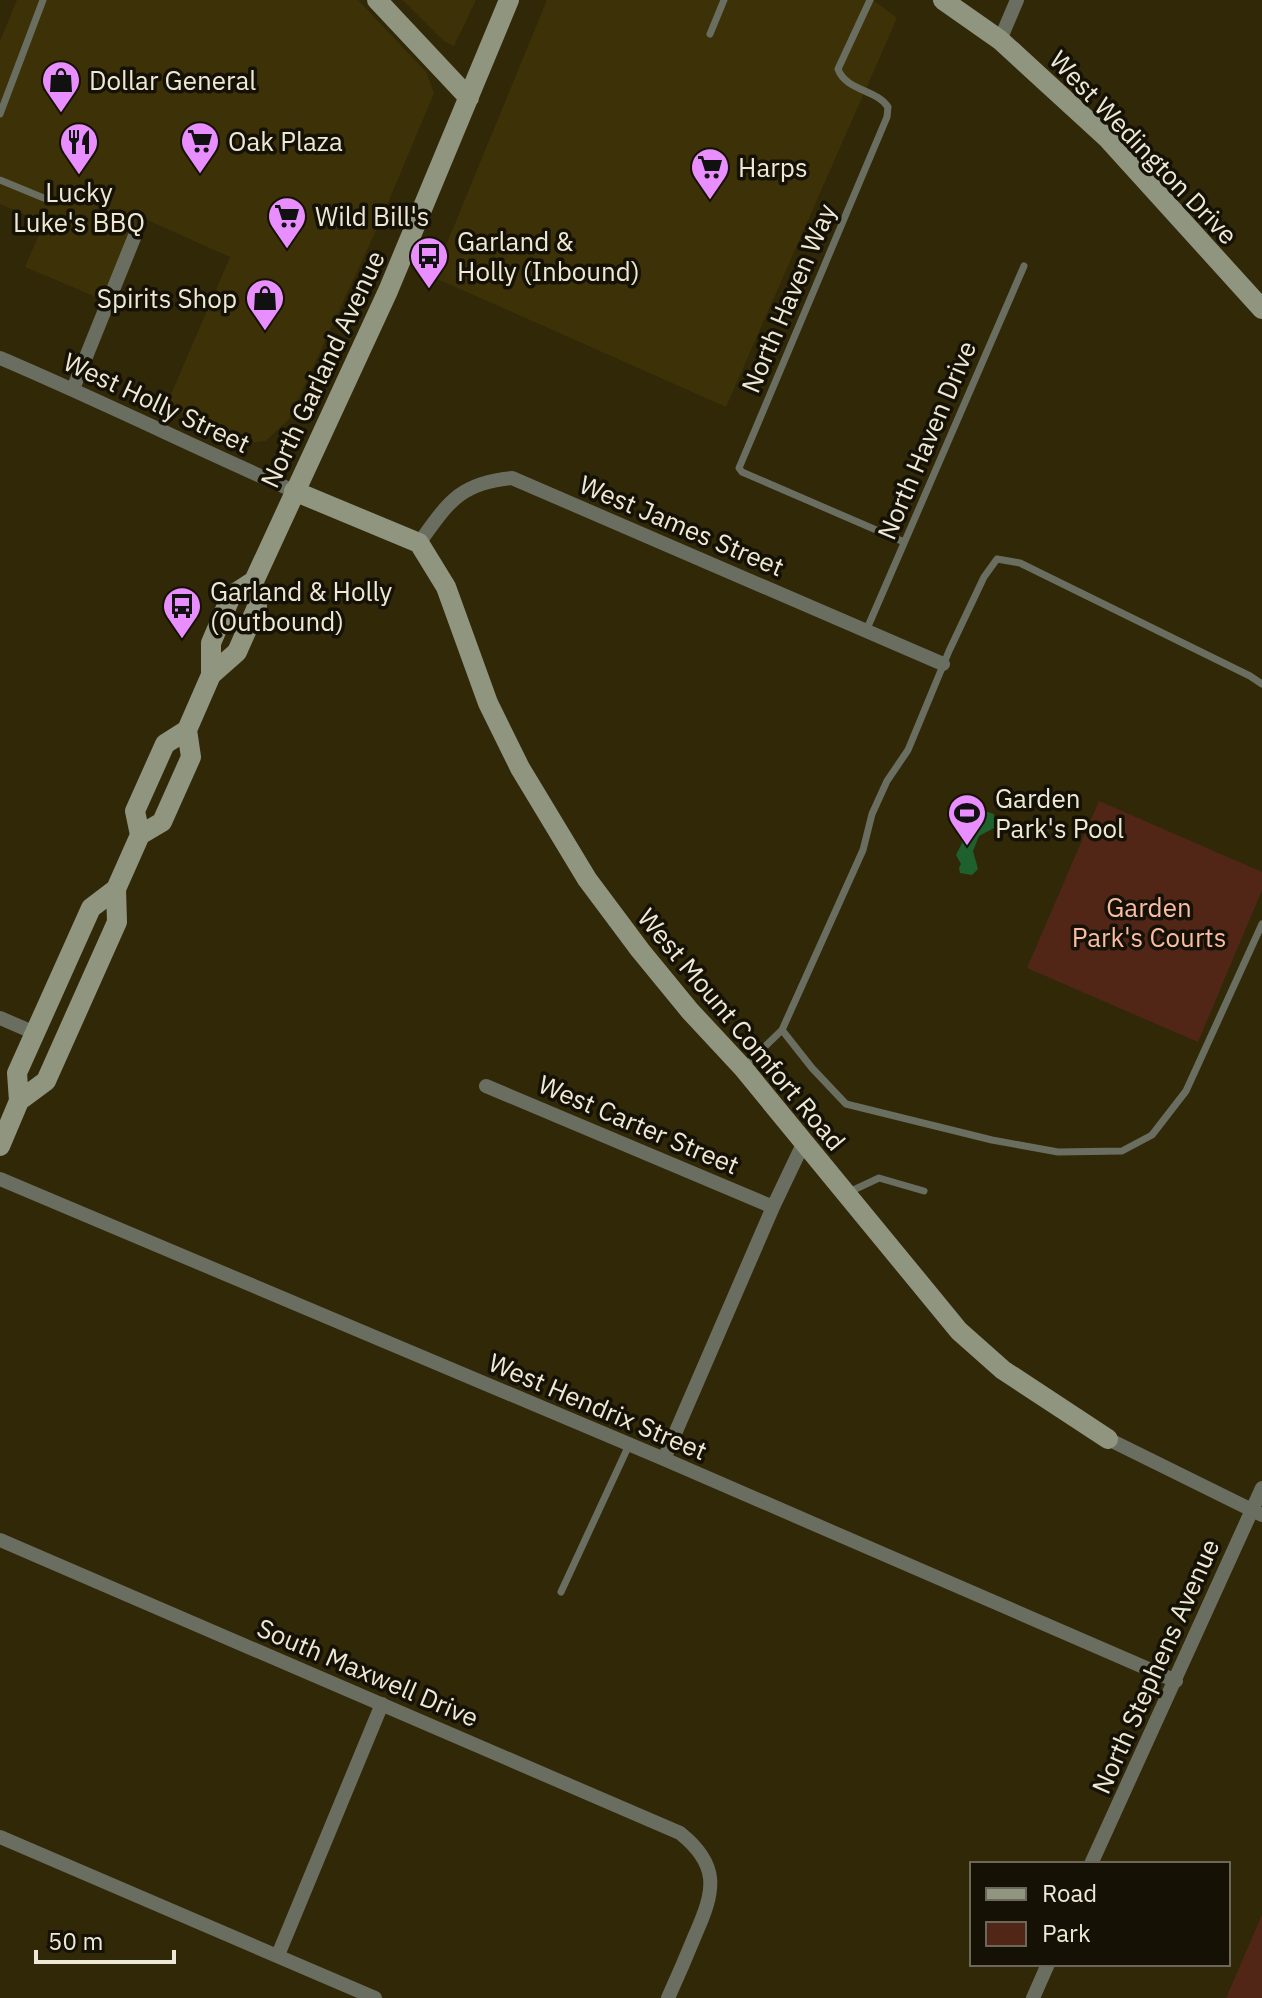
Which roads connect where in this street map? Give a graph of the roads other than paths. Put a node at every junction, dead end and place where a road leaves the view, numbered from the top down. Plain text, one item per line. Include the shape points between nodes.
1 (43, 0) edge
2 (377, 0) edge
3 (509, 0) edge
4 (724, 0) edge
5 (870, 0) edge
6 (943, 0) edge
7 (1017, 0) edge
8 (710, 34) dead end
9 (1000, 40) junction
10 (469, 98) junction
11 (0, 114) edge
12 (0, 180) edge
13 (51, 201) dead end
14 (136, 233) dead end
15 (1024, 266) dead end
16 (1262, 309) edge
17 (0, 358) edge
18 (73, 389) junction
19 (294, 491) junction
20 (904, 542) junction
21 (419, 543) junction
22 (866, 631) junction
23 (943, 664) junction
24 (1262, 684) edge
25 (187, 730) junction
26 (140, 835) junction
27 (116, 889) junction
28 (1262, 924) edge
29 (0, 1018) edge
30 (782, 1030) junction
31 (35, 1033) junction
32 (743, 1068) junction
33 (486, 1086) dead end
34 (19, 1101) junction
35 (804, 1142) junction
36 (0, 1146) edge
37 (0, 1179) edge
38 (924, 1191) dead end
39 (845, 1194) junction
40 (773, 1207) junction
41 (1108, 1439) joint
42 (629, 1445) junction
43 (664, 1459) junction
44 (1262, 1488) edge
45 (1257, 1513) edge
46 (0, 1540) edge
47 (561, 1592) dead end
48 (1176, 1681) junction
49 (382, 1704) junction
50 (0, 1837) edge
51 (1092, 1862) edge
52 (278, 1955) junction
53 (1047, 1966) edge
54 (375, 1998) edge
55 (668, 1998) edge
56 (1033, 1998) edge

1 - 11 lane
2 - 10 main road
3 - 10 main road, North Garland Avenue
4 - 8 lane
5 - 20 lane, North Haven Way via 838,69 848,83 883,99 887,117 739,468
6 - 9 main road, West Wedington Drive
7 - 9 street
9 - 16 main road, West Wedington Drive via 1108,139
10 - 19 main road, North Garland Avenue via 388,291
12 - 13 lane
14 - 18 street
15 - 20 lane, North Haven Drive
17 - 18 street, West Holly Street
18 - 19 street, West Holly Street
19 - 21 main road
19 - 25 main road, North Garland Avenue via 254,581 231,596 211,643 211,675
20 - 22 lane, North Haven Drive
21 - 22 street, West James Street via 465,489 512,478
21 - 32 main road, West Mount Comfort Road via 446,587 488,703 555,830 640,950
22 - 23 street, West James Street
23 - 24 lane via 997,559 1020,563
23 - 30 lane via 908,750 872,814 863,850
25 - 26 main road, North Garland Avenue via 165,744 135,811
25 - 26 main road, North Garland Avenue via 191,757 162,822
26 - 27 main road, North Garland Avenue
27 - 31 main road, North Garland Avenue via 91,908
27 - 34 main road, North Garland Avenue via 117,922 46,1081
28 - 30 lane via 1186,1091 1152,1135 1122,1151 1058,1152 846,1104
29 - 31 street
30 - 32 lane
31 - 34 main road, North Garland Avenue via 17,1073
32 - 35 main road, West Mount Comfort Road
33 - 40 street, West Carter Street
34 - 36 main road, North Garland Avenue
35 - 39 main road, West Mount Comfort Road
35 - 40 street
37 - 42 street, West Hendrix Street
38 - 39 lane via 879,1178
39 - 41 main road, West Mount Comfort Road via 959,1331 1003,1370
40 - 43 street
41 - 45 street, West Mount Comfort Road
42 - 43 street, West Hendrix Street
42 - 47 lane
43 - 48 street, West Hendrix Street
44 - 45 street, North Stephens Avenue
45 - 48 street, North Stephens Avenue
46 - 49 street, South Maxwell Drive
48 - 51 street, North Stephens Avenue
49 - 52 street
49 - 55 street, South Maxwell Drive via 680,1833 695,1845 707,1861 709,1903
50 - 52 street
52 - 54 street
53 - 56 street

